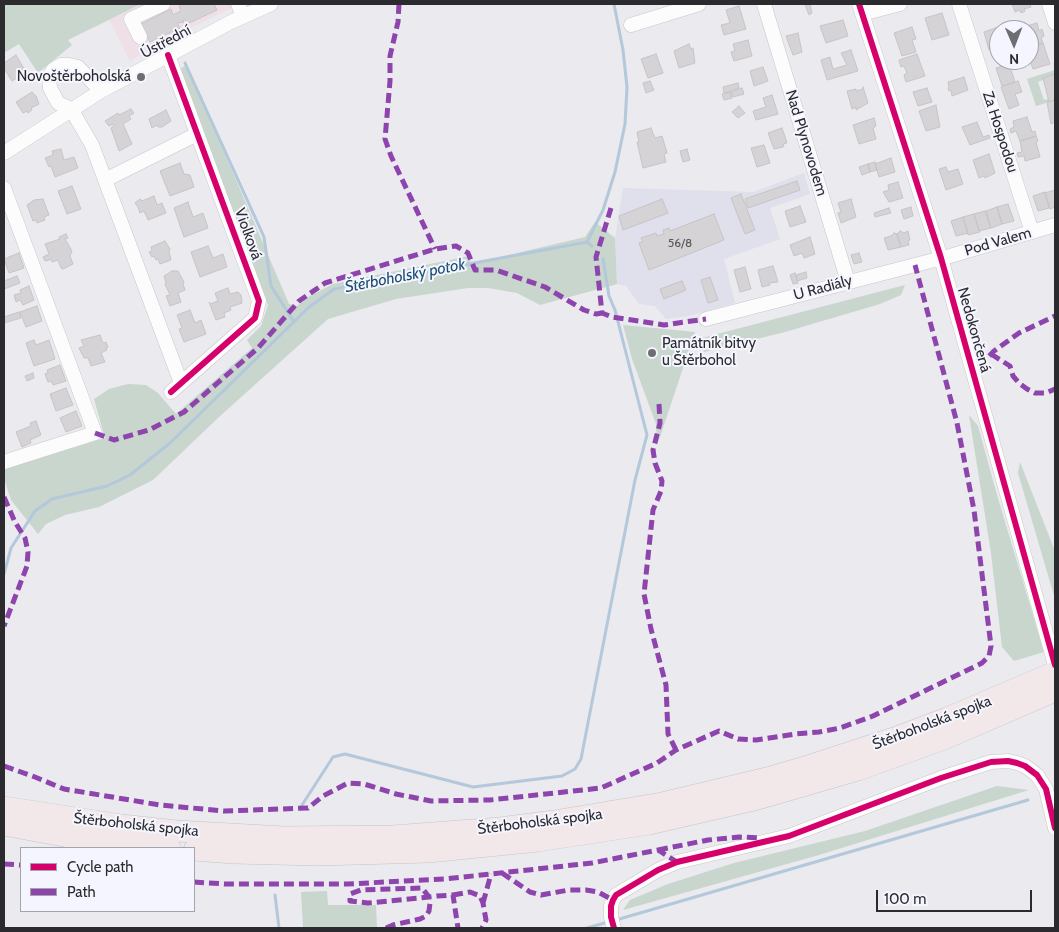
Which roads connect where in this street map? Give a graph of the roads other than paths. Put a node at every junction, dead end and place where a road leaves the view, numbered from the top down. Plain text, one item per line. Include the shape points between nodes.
1 (163, 4) edge
2 (271, 4) edge
3 (699, 4) edge
4 (764, 4) edge
5 (900, 4) edge
6 (959, 4) edge
7 (1049, 4) edge
8 (861, 9) edge
9 (241, 10) edge
10 (1055, 23) edge
11 (631, 25) dead end
12 (140, 37) dead end
13 (168, 56) junction
14 (101, 91) junction
15 (71, 109) junction
16 (197, 134) junction
17 (4, 152) edge
18 (105, 180) junction
19 (4, 188) edge
20 (1055, 225) edge
21 (1032, 232) junction
22 (941, 258) junction
23 (848, 282) junction
24 (706, 319) dead end
25 (4, 462) edge
26 (1055, 665) edge
27 (1055, 672) edge
28 (1055, 691) edge
29 (4, 807) edge
30 (4, 825) edge
31 (1055, 828) edge
32 (162, 847) edge
33 (195, 850) edge
34 (613, 923) edge

1 - 12 street via 131,19
2 - 9 street, Ústřední
3 - 11 street
4 - 23 street, Nad Plynovodem
5 - 8 street
6 - 21 street, Za Hospodou
7 - 10 street
8 - 22 street, Nedokončená
9 - 13 street, Ústřední
13 - 14 street, Ústřední
13 - 16 street, Violková
14 - 15 street, Ústřední
14 - 15 street via 78,67 69,65 53,70 49,77 53,96 58,103
15 - 17 street, Ústřední
15 - 18 street, Violková via 92,145
16 - 18 street
16 - 18 street, Violková via 259,301 255,318 176,387
19 - 25 street via 95,433
20 - 21 street, Pod Valem
21 - 22 street, Pod Valem
22 - 23 street, U Radiály
22 - 26 street, Nedokončená
23 - 24 street, U Radiály
27 - 29 highway, Štěrboholská spojka via 938,722 817,764 686,798 554,821 393,836 284,837 176,831
28 - 33 highway, Štěrboholská spojka via 944,739 858,770 758,799 649,824 538,842 428,852 318,855
30 - 32 highway, Štěrboholská spojka
31 - 34 street via 1046,789 1037,775 1017,763 992,762 788,836 677,862 658,870 616,895 611,906

